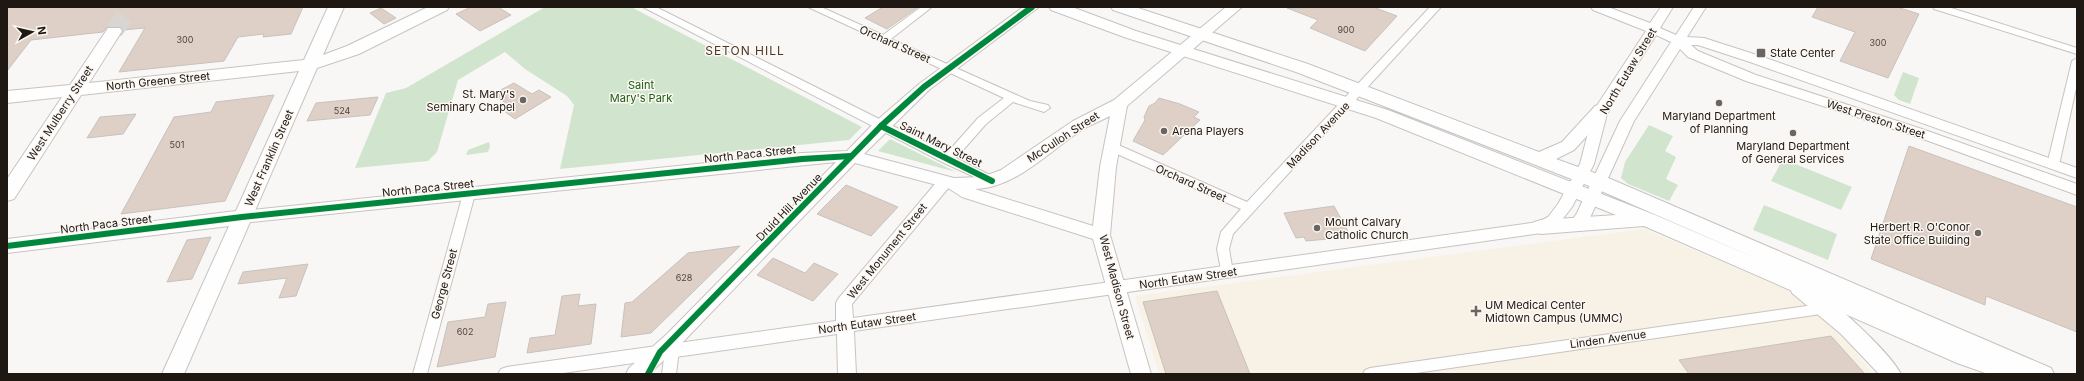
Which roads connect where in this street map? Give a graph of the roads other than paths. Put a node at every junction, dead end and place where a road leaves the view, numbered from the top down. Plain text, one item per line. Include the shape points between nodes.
1 (336, 7) edge
2 (441, 7) edge
3 (648, 7) edge
4 (813, 7) edge
5 (927, 7) edge
6 (1032, 7) edge
7 (1057, 7) edge
8 (1119, 7) edge
9 (1235, 7) edge
10 (1436, 7) edge
11 (1597, 7) edge
12 (1667, 7) edge
13 (1700, 7) edge
14 (1938, 7) edge
15 (1653, 29) junction
16 (114, 31) tunnel mouth
17 (1202, 36) junction
18 (884, 39) junction
19 (1679, 41) junction
20 (1184, 51) junction
21 (2077, 51) edge
22 (2077, 62) edge
23 (309, 65) junction
24 (949, 68) junction
25 (1360, 89) junction
26 (75, 90) junction
27 (7, 97) edge
28 (1012, 97) junction
29 (1348, 102) junction
30 (1120, 104) junction
31 (1044, 108) dead end
32 (1601, 110) junction
33 (881, 126) junction
34 (1112, 147) junction
35 (851, 156) junction
36 (1540, 159) junction
37 (948, 160) junction
38 (2053, 165) junction
39 (2077, 173) edge
40 (992, 181) junction
41 (950, 183) junction
42 (1586, 186) junction
43 (2077, 190) edge
44 (7, 194) edge
45 (469, 194) junction
46 (1249, 208) junction
47 (242, 217) junction
48 (1648, 220) junction
49 (1576, 226) junction
50 (1541, 227) junction
51 (1101, 235) junction
52 (7, 246) edge
53 (1227, 272) junction
54 (1773, 273) junction
55 (1115, 288) junction
56 (1847, 306) junction
57 (1826, 308) junction
58 (844, 326) junction
59 (669, 347) junction
60 (172, 374) edge
61 (420, 374) edge
62 (507, 374) edge
63 (636, 374) edge
64 (669, 374) edge
65 (847, 374) edge
66 (1141, 374) edge
67 (1370, 374) edge
68 (1891, 374) edge
69 (2024, 374) edge
70 (2043, 374) edge

1 - 23 main road, West Franklin Street
2 - 23 main road, North Greene Street via 353,50
3 - 33 street, Saint Mary Street
4 - 18 street, Orchard Street
5 - 18 street
6 - 24 main road, Druid Hill Avenue
7 - 20 main road
8 - 17 main road
9 - 17 main road, McCulloh Street
10 - 25 street, Madison Avenue
11 - 15 street, West Preston Street
12 - 15 street, North Eutaw Street
13 - 19 street, North Eutaw Street
14 - 21 street
15 - 19 street, West Preston Street
15 - 32 street, North Eutaw Street
16 - 26 main road, West Mulberry Street
17 - 20 main road, McCulloh Street
17 - 25 main road via 1295,65
18 - 24 street, Orchard Street
19 - 38 street, West Preston Street via 1699,41 1755,59
19 - 42 street, North Eutaw Street
19 - 43 street, West Preston Street via 1693,54 1751,78 1917,132
20 - 29 main road
20 - 30 main road, McCulloh Street
22 - 38 street
23 - 26 main road, North Greene Street
23 - 47 main road, West Franklin Street
24 - 28 street, Orchard Street
24 - 33 main road, Druid Hill Avenue via 924,86
25 - 29 street, Madison Avenue
25 - 36 main road
26 - 27 main road, North Greene Street
26 - 44 main road, West Mulberry Street
28 - 31 street, Orchard Street via 1026,104
28 - 37 street via 982,121
29 - 42 main road
29 - 46 street, Madison Avenue
30 - 34 main road, West Madison Street
30 - 40 main road, McCulloh Street via 1079,125 1007,174
32 - 36 main road via 1568,146
32 - 42 street, North Eutaw Street
33 - 35 main road, Druid Hill Avenue
33 - 37 street, Saint Mary Street
34 - 46 street, Orchard Street
34 - 51 main road, West Madison Street
35 - 41 main road, North Paca Street
35 - 45 main road, North Paca Street via 802,158
35 - 59 main road, Druid Hill Avenue
36 - 42 main road
37 - 40 street, Saint Mary Street
38 - 39 street, West Preston Street
40 - 41 main road, McCulloh Street via 974,184
41 - 51 main road, North Paca Street via 968,193
41 - 58 street, West Monument Street via 844,303
42 - 48 main road
42 - 49 street, North Eutaw Street via 1584,216
42 - 50 street, North Eutaw Street via 1558,217
42 - 70 main road
45 - 47 main road, North Paca Street
45 - 61 street, George Street
46 - 53 street, Madison Avenue via 1227,232 1224,239
47 - 52 main road, North Paca Street
47 - 60 main road, West Franklin Street
48 - 49 main road
48 - 54 main road
49 - 50 main road
50 - 53 street, North Eutaw Street
51 - 55 main road, West Madison Street
53 - 55 street, North Eutaw Street
54 - 56 main road
54 - 57 main road
55 - 58 street, North Eutaw Street
55 - 66 main road, West Madison Street
56 - 57 street, Linden Avenue
56 - 69 main road via 1966,357
57 - 67 street, Linden Avenue
57 - 68 main road via 1858,337
58 - 59 street, North Eutaw Street
58 - 65 street, West Monument Street
59 - 62 street, North Eutaw Street
59 - 63 main road, Druid Hill Avenue
59 - 64 street

